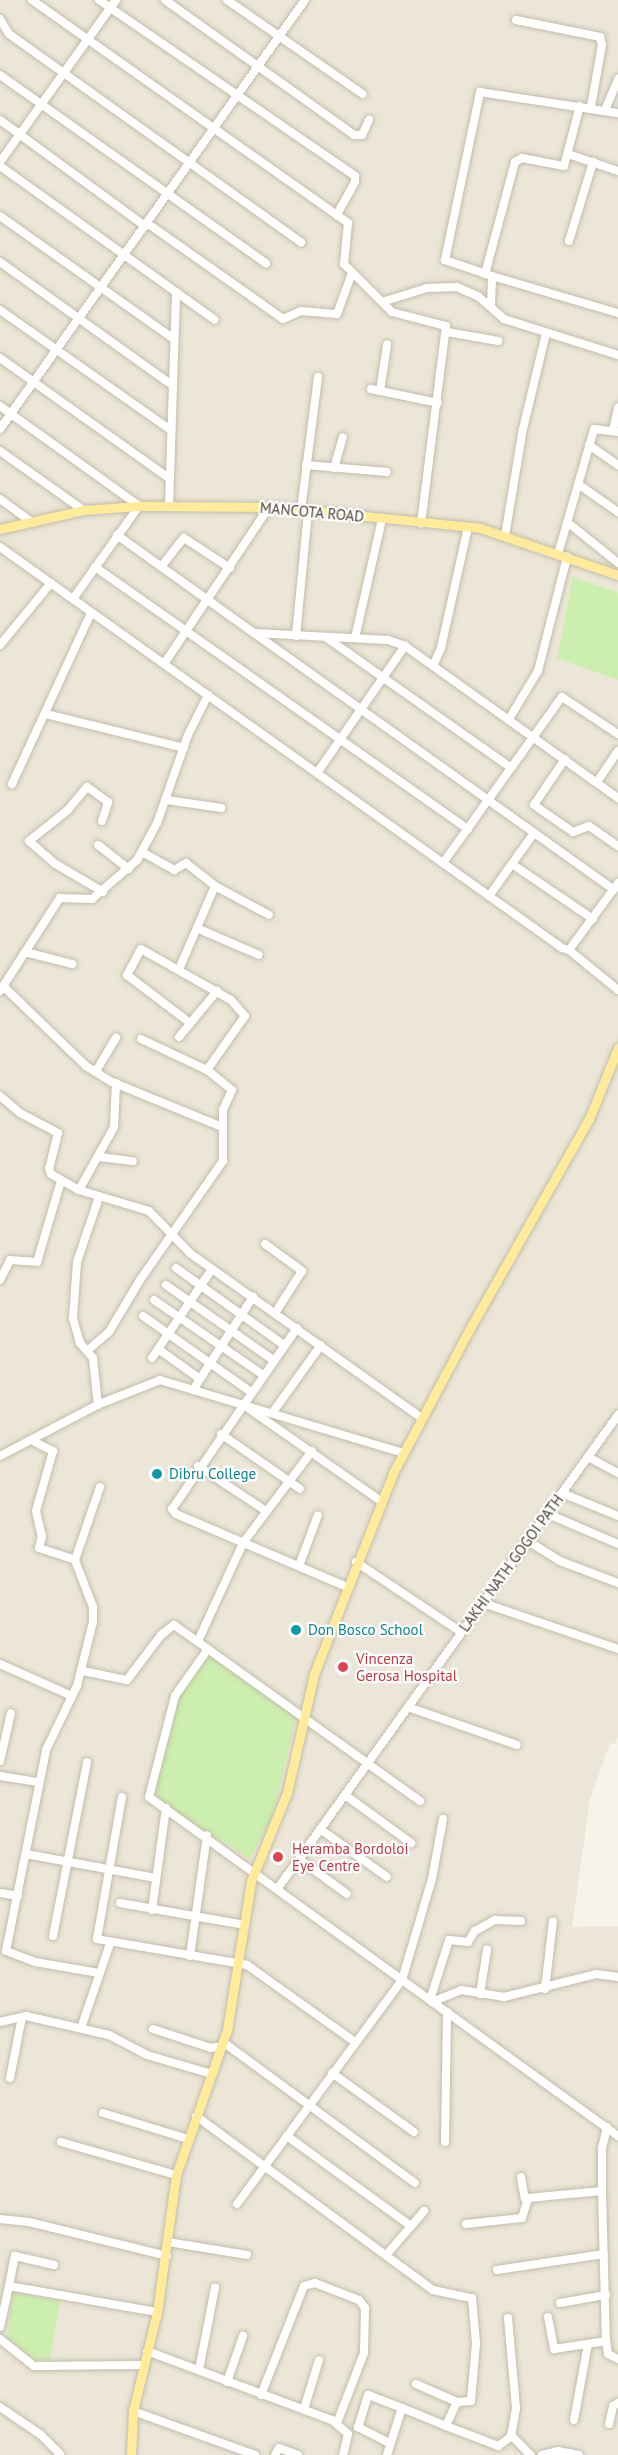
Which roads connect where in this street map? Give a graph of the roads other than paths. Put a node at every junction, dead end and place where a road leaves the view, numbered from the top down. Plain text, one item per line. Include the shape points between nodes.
1 (32, 0) edge
2 (99, 0) edge
3 (116, 0) edge
4 (165, 0) edge
5 (227, 0) edge
6 (302, 1) edge
7 (111, 8) junction
8 (0, 19) edge
9 (516, 20) dead end
10 (281, 35) junction
11 (88, 38) junction
12 (259, 67) junction
13 (64, 74) junction
14 (0, 75) edge
15 (618, 79) edge
16 (363, 94) dead end
17 (237, 98) junction
18 (44, 103) junction
19 (580, 106) junction
20 (591, 107) junction
21 (605, 110) junction
22 (618, 113) edge
23 (0, 120) edge
24 (369, 120) dead end
25 (214, 129) junction
26 (21, 135) junction
27 (568, 154) junction
28 (190, 162) junction
29 (593, 162) junction
30 (0, 164) edge
31 (618, 171) edge
32 (167, 193) junction
33 (337, 215) junction
34 (0, 216) edge
35 (146, 225) junction
36 (569, 241) dead end
37 (301, 242) dead end
38 (123, 256) junction
39 (0, 262) edge
40 (266, 263) dead end
41 (352, 273) junction
42 (488, 275) junction
43 (101, 289) junction
44 (176, 292) junction
45 (382, 302) junction
46 (491, 306) junction
47 (0, 309) edge
48 (618, 313) edge
49 (80, 320) junction
50 (215, 320) dead end
51 (447, 332) junction
52 (546, 333) junction
53 (174, 339) junction
54 (498, 341) dead end
55 (387, 345) dead end
56 (56, 350) junction
57 (618, 355) edge
58 (0, 358) edge
59 (318, 377) dead end
60 (35, 381) junction
61 (172, 385) junction
62 (371, 389) dead end
63 (380, 391) junction
64 (438, 403) junction
65 (0, 406) edge
66 (618, 408) edge
67 (11, 414) junction
68 (0, 429) edge
69 (171, 430) junction
70 (615, 431) edge
71 (343, 437) dead end
72 (589, 445) junction
73 (0, 451) edge
74 (306, 465) junction
75 (618, 465) edge
76 (334, 468) junction
77 (387, 472) dead end
78 (169, 478) junction
79 (578, 484) junction
80 (0, 499) edge
81 (139, 506) junction
82 (169, 506) junction
83 (269, 507) junction
84 (83, 510) junction
85 (304, 511) junction
86 (618, 512) edge
87 (382, 519) junction
88 (32, 522) junction
89 (567, 522) junction
90 (421, 523) junction
91 (468, 527) junction
92 (0, 530) edge
93 (117, 535) junction
94 (505, 536) junction
95 (1, 551) edge
96 (562, 555) junction
97 (618, 563) edge
98 (95, 567) junction
99 (161, 567) junction
100 (230, 568) junction
101 (618, 575) edge
102 (51, 583) junction
103 (73, 599) junction
104 (208, 600) junction
105 (91, 613) junction
106 (186, 631) junction
107 (255, 633) junction
108 (296, 636) junction
109 (326, 638) junction
110 (355, 638) junction
111 (0, 645) edge
112 (405, 646) junction
113 (164, 664) junction
114 (433, 666) junction
115 (383, 679) junction
116 (208, 695) junction
117 (361, 710) junction
118 (46, 714) junction
119 (509, 719) junction
120 (618, 734) edge
121 (534, 737) junction
122 (338, 741) junction
123 (184, 747) junction
124 (618, 751) edge
125 (565, 759) junction
126 (511, 768) junction
127 (317, 773) junction
128 (597, 783) junction
129 (12, 784) dead end
130 (618, 798) edge
131 (167, 800) junction
132 (488, 800) junction
133 (221, 808) dead end
134 (102, 821) dead end
135 (468, 829) junction
136 (534, 833) junction
137 (98, 845) dead end
138 (618, 846) edge
139 (142, 852) junction
140 (443, 863) junction
141 (512, 864) junction
142 (129, 869) junction
143 (215, 886) junction
144 (616, 887) edge
145 (103, 892) junction
146 (489, 896) junction
147 (269, 915) dead end
148 (593, 919) junction
149 (200, 929) junction
150 (569, 950) junction
151 (25, 952) junction
152 (259, 955) dead end
153 (72, 964) dead end
154 (179, 969) junction
155 (2, 989) edge
156 (618, 990) edge
157 (216, 991) junction
158 (190, 1023) junction
159 (179, 1037) dead end
160 (116, 1038) dead end
161 (141, 1040) dead end
162 (618, 1048) edge
163 (207, 1070) junction
164 (96, 1071) junction
165 (116, 1083) junction
166 (0, 1096) edge
167 (222, 1127) junction
168 (99, 1157) junction
169 (133, 1161) dead end
170 (61, 1181) junction
171 (79, 1190) junction
172 (99, 1197) junction
173 (170, 1235) junction
174 (265, 1244) dead end
175 (176, 1268) dead end
176 (212, 1269) junction
177 (0, 1280) edge
178 (166, 1286) dead end
179 (200, 1287) junction
180 (253, 1297) junction
181 (154, 1300) dead end
182 (190, 1302) junction
183 (275, 1313) junction
184 (241, 1314) junction
185 (143, 1316) dead end
186 (180, 1317) junction
187 (297, 1328) junction
188 (231, 1330) junction
189 (169, 1333) junction
190 (321, 1344) junction
191 (221, 1345) junction
192 (284, 1345) junction
193 (158, 1349) junction
194 (87, 1351) junction
195 (152, 1358) dead end
196 (273, 1360) junction
197 (210, 1362) junction
198 (263, 1375) junction
199 (199, 1378) junction
200 (193, 1390) junction
201 (251, 1392) junction
202 (242, 1404) junction
203 (98, 1405) junction
204 (273, 1412) junction
205 (618, 1414) edge
206 (422, 1418) junction
207 (221, 1434) junction
208 (31, 1440) junction
209 (312, 1451) junction
210 (404, 1453) junction
211 (0, 1456) edge
212 (588, 1457) junction
213 (198, 1466) junction
214 (618, 1473) edge
215 (290, 1481) junction
216 (100, 1487) dead end
217 (300, 1489) dead end
218 (562, 1493) junction
219 (381, 1501) junction
220 (266, 1511) junction
221 (548, 1514) junction
222 (318, 1515) dead end
223 (618, 1516) edge
224 (528, 1541) junction
225 (243, 1543) junction
226 (618, 1544) edge
227 (75, 1560) junction
228 (356, 1562) junction
229 (299, 1566) junction
230 (618, 1583) edge
231 (347, 1587) junction
232 (483, 1603) junction
233 (461, 1632) junction
234 (198, 1641) junction
235 (208, 1649) junction
236 (618, 1649) edge
237 (0, 1664) edge
238 (83, 1671) junction
239 (72, 1696) junction
240 (408, 1707) junction
241 (11, 1713) dead end
242 (303, 1717) junction
243 (517, 1745) dead end
244 (0, 1761) edge
245 (369, 1761) junction
246 (87, 1762) dead end
247 (0, 1776) edge
248 (39, 1782) junction
249 (345, 1795) junction
250 (122, 1797) dead end
251 (420, 1801) dead end
252 (166, 1808) junction
253 (443, 1819) dead end
254 (320, 1829) junction
255 (207, 1835) junction
256 (411, 1843) dead end
257 (26, 1854) junction
258 (299, 1859) junction
259 (66, 1861) junction
260 (109, 1867) junction
261 (255, 1871) junction
262 (387, 1876) dead end
263 (156, 1878) junction
264 (278, 1888) junction
265 (0, 1893) edge
266 (348, 1894) dead end
267 (18, 1896) junction
268 (120, 1903) dead end
269 (152, 1910) junction
270 (197, 1917) junction
271 (521, 1921) dead end
272 (553, 1921) dead end
273 (245, 1925) junction
274 (53, 1935) dead end
275 (110, 1944) junction
276 (3, 1949) edge
277 (487, 1950) dead end
278 (190, 1956) junction
279 (241, 1964) junction
280 (99, 1973) junction
281 (618, 1977) edge
282 (402, 1980) junction
283 (545, 1989) junction
284 (480, 1994) junction
285 (431, 2001) junction
286 (447, 2012) junction
287 (22, 2017) junction
288 (0, 2022) edge
289 (81, 2028) junction
290 (153, 2029) dead end
291 (355, 2042) junction
292 (222, 2044) junction
293 (332, 2073) junction
294 (212, 2074) junction
295 (10, 2078) dead end
296 (310, 2105) junction
297 (103, 2113) dead end
298 (196, 2116) junction
299 (607, 2127) junction
300 (414, 2132) dead end
301 (287, 2136) junction
302 (618, 2136) edge
303 (188, 2139) junction
304 (61, 2142) dead end
305 (445, 2142) dead end
306 (264, 2166) junction
307 (176, 2175) junction
308 (521, 2177) dead end
309 (415, 2183) dead end
310 (602, 2191) junction
311 (525, 2199) junction
312 (237, 2204) dead end
313 (424, 2211) dead end
314 (0, 2219) edge
315 (466, 2224) dead end
316 (411, 2226) junction
317 (168, 2242) junction
318 (387, 2254) junction
319 (604, 2254) junction
320 (247, 2255) dead end
321 (166, 2256) junction
322 (54, 2265) dead end
323 (497, 2270) dead end
324 (9, 2286) junction
325 (215, 2288) dead end
326 (606, 2295) junction
327 (560, 2303) dead end
328 (157, 2312) junction
329 (548, 2317) dead end
330 (508, 2318) dead end
331 (0, 2327) edge
332 (243, 2336) dead end
333 (0, 2339) edge
334 (606, 2341) junction
335 (588, 2344) junction
336 (147, 2351) junction
337 (618, 2359) edge
338 (319, 2360) dead end
339 (143, 2365) junction
340 (199, 2370) junction
341 (228, 2382) junction
342 (416, 2384) dead end
343 (261, 2395) junction
344 (457, 2402) junction
345 (618, 2403) edge
346 (0, 2407) edge
347 (402, 2408) junction
348 (304, 2409) junction
349 (132, 2411) junction
350 (574, 2420) dead end
351 (337, 2423) junction
352 (609, 2424) dead end
353 (446, 2426) junction
354 (511, 2438) junction
355 (390, 2443) junction
356 (61, 2455) edge
357 (131, 2455) edge
358 (255, 2455) edge
359 (275, 2455) edge
360 (298, 2455) edge
361 (343, 2455) edge
362 (387, 2455) edge
363 (530, 2455) edge
364 (542, 2455) edge
365 (579, 2455) edge

1 - 11 street
2 - 7 street
3 - 7 street
4 - 12 street
5 - 10 street
6 - 10 street
7 - 11 street
7 - 17 street
8 - 13 street via 9,34
9 - 20 street via 600,37 602,45
10 - 12 street
10 - 16 street
11 - 13 street
11 - 25 street
12 - 17 street
12 - 24 street via 354,135 362,135
13 - 18 street
13 - 28 street
14 - 18 street
15 - 21 street
17 - 25 street
17 - 33 street via 355,176 356,183
18 - 26 street
18 - 32 street
19 - 20 street
19 - 27 street
19 - 42 street via 478,94 445,260
20 - 21 street
21 - 22 street
23 - 26 street
25 - 28 street
25 - 33 street
26 - 30 street
26 - 35 street
27 - 29 street
27 - 42 street via 561,167 522,158 515,162
28 - 32 street
28 - 37 street
29 - 31 street
29 - 36 street
30 - 38 street
32 - 35 street
32 - 40 street
33 - 41 street via 350,226 344,262
34 - 43 street
35 - 38 street
35 - 41 street via 283,319 301,311 337,315
38 - 43 street
38 - 44 street
39 - 49 street
41 - 45 street
42 - 46 street
42 - 48 street
43 - 49 street
43 - 53 street
44 - 50 street
44 - 53 street
45 - 46 street via 408,292 449,286 473,294
45 - 51 street via 394,314 444,323
46 - 52 street via 504,319
47 - 56 street
49 - 56 street
49 - 61 street
51 - 54 street
51 - 64 street
52 - 57 street
52 - 94 street via 522,431
53 - 61 street
55 - 63 street
56 - 60 street
56 - 69 street
58 - 60 street
59 - 74 street
60 - 67 street
60 - 78 street
61 - 69 street
62 - 63 street
63 - 64 street
64 - 90 street
65 - 67 street
66 - 70 street
67 - 68 street
67 - 81 street
69 - 78 street
70 - 72 street via 595,427
71 - 76 street
72 - 75 street
72 - 79 street
73 - 84 street
74 - 76 street
74 - 85 street
76 - 77 street
78 - 82 street
79 - 86 street
79 - 89 street
80 - 88 street
81 - 82 main road, MANCOTA ROAD
81 - 84 main road, MANCOTA ROAD
81 - 93 street
82 - 83 main road, MANCOTA ROAD
83 - 85 main road, MANCOTA ROAD
83 - 100 street
84 - 88 main road, MANCOTA ROAD
85 - 87 main road, MANCOTA ROAD
85 - 108 street
87 - 90 main road, MANCOTA ROAD
87 - 110 street
88 - 92 main road, MANCOTA ROAD
89 - 96 street
89 - 97 street
90 - 91 main road, MANCOTA ROAD
91 - 94 main road, MANCOTA ROAD
91 - 114 street via 441,648
93 - 98 street
93 - 99 street
94 - 96 main road, MANCOTA ROAD
95 - 102 street
96 - 101 main road, MANCOTA ROAD
96 - 119 street via 536,678
98 - 103 street
98 - 106 street
99 - 100 street via 184,538
99 - 104 street
100 - 104 street
102 - 103 street
102 - 111 street
103 - 105 street
104 - 106 street
104 - 107 street
105 - 113 street
105 - 118 street
106 - 113 street
106 - 122 street
107 - 108 street
107 - 117 street
108 - 109 street
109 - 110 street
109 - 115 street
110 - 112 street via 393,640
112 - 114 street
112 - 115 street
113 - 116 street
114 - 119 street
115 - 117 street
115 - 126 street
116 - 123 street
116 - 127 street
117 - 122 street
117 - 132 street
118 - 123 street
118 - 129 street
119 - 121 street
120 - 121 street via 564,697
121 - 125 street
121 - 126 street
122 - 127 street
122 - 135 street
123 - 131 street
124 - 128 street
125 - 128 street
125 - 138 street via 534,805 573,832 589,826
126 - 132 street
127 - 140 street
128 - 130 street
131 - 133 street
131 - 139 street
132 - 135 street
132 - 136 street
134 - 145 street via 108,802 87,787 68,810 29,841 54,862
135 - 140 street
136 - 141 street
136 - 144 street
137 - 142 street
139 - 142 street
139 - 143 street via 174,870 186,863
140 - 146 street
141 - 146 street
141 - 148 street
142 - 145 street
143 - 147 street
143 - 149 street
144 - 148 street
145 - 151 street via 89,900 60,898
146 - 150 street
148 - 150 street
149 - 152 street
149 - 154 street
150 - 156 street
151 - 153 street
151 - 155 street
154 - 157 street
154 - 158 street via 144,948 127,973
155 - 164 street
157 - 158 street
157 - 163 street via 237,1004 246,1016
158 - 159 street
160 - 164 street
161 - 163 street
162 - 206 main road via 588,1119
163 - 167 street via 232,1090
164 - 165 street
165 - 167 street
165 - 168 street via 114,1127
166 - 170 street via 20,1113 58,1133 49,1168
167 - 173 street via 223,1161
168 - 169 street
168 - 171 street
170 - 171 street
170 - 177 street via 37,1262 10,1260
171 - 172 street
172 - 173 street via 149,1211
172 - 194 street via 80,1246 75,1277 73,1323
173 - 176 street
173 - 194 street via 110,1332
174 - 183 street via 302,1272
175 - 179 street
176 - 179 street
176 - 180 street
178 - 182 street
179 - 182 street
179 - 184 street
180 - 183 street
180 - 184 street
181 - 186 street
182 - 186 street
182 - 188 street
183 - 187 street
184 - 188 street
184 - 192 street
185 - 189 street
186 - 189 street
186 - 191 street
187 - 190 street
187 - 192 street
188 - 191 street
188 - 196 street
189 - 193 street
189 - 197 street
190 - 204 street
190 - 206 street
191 - 197 street
191 - 198 street
192 - 196 street
193 - 195 street
193 - 199 street
194 - 203 street via 93,1360
196 - 198 street
197 - 199 street
197 - 201 street
198 - 201 street
199 - 200 street
200 - 202 street
200 - 203 street via 160,1380
201 - 202 street
202 - 204 street
202 - 207 street
202 - 209 street
203 - 208 street
204 - 210 street
205 - 212 street, LAKHI NATH GOGOI PATH
206 - 210 main road
207 - 213 street
207 - 215 street
208 - 211 street
208 - 227 street via 53,1451 36,1511 42,1536 39,1548
209 - 215 street
209 - 219 street
210 - 219 main road
212 - 214 street
212 - 218 street, LAKHI NATH GOGOI PATH
213 - 220 street
213 - 225 street via 173,1505 173,1512
215 - 217 street
215 - 220 street
216 - 227 street
218 - 221 street, LAKHI NATH GOGOI PATH
218 - 223 street
219 - 228 main road
220 - 225 street
221 - 224 street, LAKHI NATH GOGOI PATH
221 - 226 street
222 - 229 street
224 - 230 street via 560,1561
224 - 232 street, LAKHI NATH GOGOI PATH
225 - 229 street
225 - 234 street
227 - 238 street via 94,1613
228 - 231 main road
228 - 233 street
229 - 231 street
231 - 242 main road via 314,1674
232 - 233 street, LAKHI NATH GOGOI PATH
232 - 236 street
233 - 240 street, LAKHI NATH GOGOI PATH
234 - 235 street
234 - 238 street via 174,1625 161,1635 130,1678 118,1680
235 - 242 street
235 - 252 street via 172,1706 149,1797
237 - 239 street
238 - 239 street
239 - 248 street via 50,1738
240 - 243 street
240 - 245 street, LAKHI NATH GOGOI PATH
241 - 244 street
242 - 245 street
242 - 261 main road via 284,1806
245 - 249 street, LAKHI NATH GOGOI PATH
245 - 251 street
246 - 259 street
247 - 248 street
248 - 257 street
249 - 254 street, LAKHI NATH GOGOI PATH
249 - 256 street
250 - 260 street
252 - 255 street
252 - 263 street
253 - 282 street via 432,1879
254 - 258 street, LAKHI NATH GOGOI PATH
254 - 262 street
255 - 261 street
255 - 270 street
257 - 259 street
257 - 267 street
258 - 264 street, LAKHI NATH GOGOI PATH
258 - 266 street
259 - 260 street
259 - 274 street
260 - 263 street
260 - 275 street via 96,1934 97,1939
261 - 264 street
261 - 273 main road
263 - 269 street
264 - 282 street
265 - 267 street
267 - 276 street
268 - 269 street
269 - 270 street
270 - 273 street
270 - 278 street
271 - 285 street via 495,1920 475,1931 468,1942 449,1940
272 - 283 street
273 - 279 main road
275 - 278 street
275 - 280 street
276 - 280 street via 35,1962
277 - 284 street
278 - 279 street
279 - 291 street via 255,1969
279 - 292 main road
280 - 289 street
281 - 283 street via 596,1974
282 - 285 street
282 - 291 street
283 - 284 street via 511,1996
284 - 285 street via 461,1990
285 - 286 street
286 - 299 street
286 - 305 street
287 - 288 street
287 - 289 street
287 - 295 street
289 - 294 street via 109,2035 147,2055
290 - 292 street via 211,2048
291 - 293 street
292 - 294 main road
292 - 296 street
293 - 296 street
293 - 300 street
294 - 298 main road
296 - 301 street
296 - 309 street
297 - 303 street
298 - 303 main road
298 - 306 street
299 - 302 street
299 - 310 street via 602,2148
301 - 306 street
301 - 316 street
303 - 307 main road
304 - 307 street
306 - 312 street
306 - 318 street
307 - 317 main road
308 - 311 street
310 - 311 street
310 - 319 street
311 - 315 street via 522,2218
313 - 316 street
314 - 321 street via 29,2222
316 - 318 street
317 - 320 street
317 - 321 main road
318 - 344 street via 433,2290 472,2298 476,2343 472,2398 467,2403
319 - 323 street
319 - 326 street
321 - 328 main road
322 - 324 street via 15,2256
324 - 328 street
324 - 331 street
325 - 340 street
326 - 327 street
326 - 334 street
328 - 336 main road
329 - 335 street via 552,2348
330 - 354 street via 516,2408
332 - 341 street
333 - 339 street via 34,2366
334 - 335 street
334 - 337 street via 608,2354
335 - 350 street
336 - 339 main road
336 - 340 street
338 - 348 street
339 - 349 main road
340 - 341 street
341 - 343 street
342 - 344 street
343 - 348 street
343 - 351 street via 304,2286 315,2283 359,2301 365,2308 364,2353
344 - 353 street
345 - 352 street via 613,2406
346 - 356 street via 41,2435
347 - 353 street
347 - 355 street
347 - 355 street via 368,2395 364,2399 358,2427
348 - 351 street
349 - 357 main road
349 - 358 street
351 - 361 street via 348,2434
353 - 354 street via 498,2446
354 - 363 street
355 - 362 street
359 - 360 street via 279,2448
364 - 365 street via 558,2451

